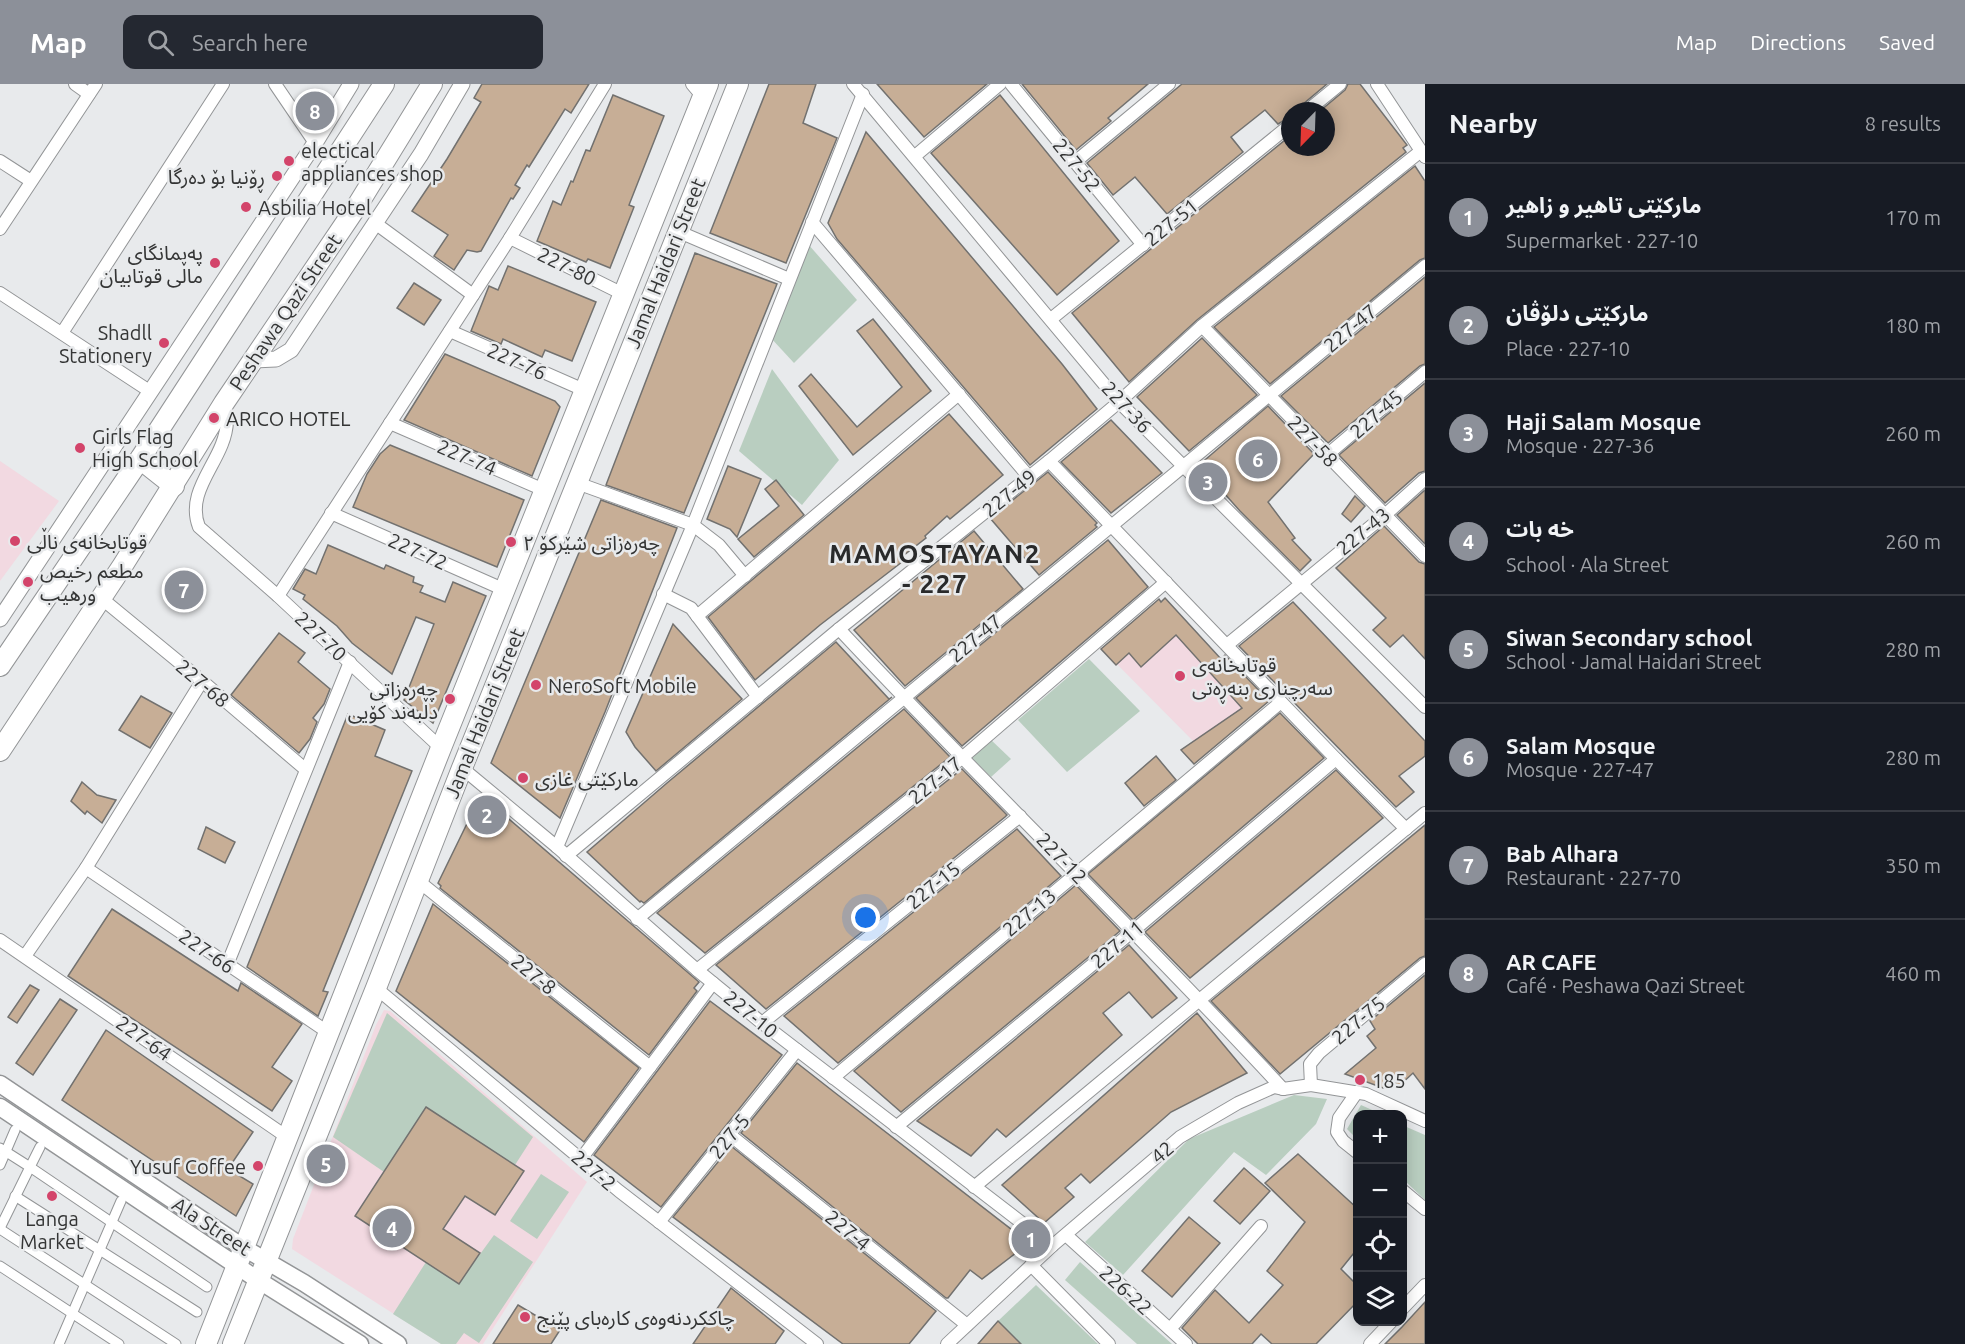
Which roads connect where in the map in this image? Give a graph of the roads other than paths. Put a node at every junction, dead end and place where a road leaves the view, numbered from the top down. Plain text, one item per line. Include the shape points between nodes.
1 (75, 84) edge
2 (223, 84) edge
3 (275, 84) edge
4 (351, 84) edge
5 (384, 84) edge
6 (432, 84) edge
7 (462, 84) edge
8 (605, 84) edge
9 (738, 84) edge
10 (853, 84) edge
11 (1000, 84) edge
12 (1011, 84) edge
13 (1169, 84) edge
14 (1340, 84) edge
15 (1377, 84) edge
16 (701, 88) edge
17 (93, 89) edge
18 (863, 94) junction
19 (1318, 102) edge
20 (1281, 132) edge
21 (315, 143) junction
22 (1423, 154) edge
23 (915, 156) junction
24 (0, 161) edge
25 (1075, 162) junction
26 (31, 181) junction
27 (812, 222) junction
28 (375, 223) junction
29 (0, 229) edge
30 (677, 231) junction
31 (510, 238) junction
32 (1143, 245) junction
33 (1425, 266) edge
34 (789, 279) junction
35 (0, 293) edge
36 (623, 294) junction
37 (473, 295) junction
38 (1051, 319) junction
39 (1202, 326) junction
40 (450, 331) junction
41 (62, 333) junction
42 (253, 360) junction
43 (1425, 372) edge
44 (584, 390) junction
45 (151, 392) junction
46 (959, 394) junction
47 (1268, 395) junction
48 (1119, 402) junction
49 (224, 403) junction
50 (390, 423) junction
51 (1327, 456) junction
52 (140, 459) junction
53 (1048, 461) junction
54 (1183, 465) junction
55 (1029, 477) junction
56 (1425, 479) edge
57 (577, 483) junction
58 (174, 486) junction
59 (544, 490) junction
60 (331, 513) junction
61 (1386, 514) junction
62 (693, 525) junction
63 (1110, 525) junction
64 (523, 541) junction
65 (549, 551) junction
66 (1425, 556) edge
67 (745, 576) junction
68 (1166, 582) junction
69 (1300, 582) junction
70 (505, 590) junction
71 (663, 594) junction
72 (278, 596) junction
73 (101, 598) junction
74 (2, 610) edge
75 (697, 616) junction
76 (839, 629) junction
77 (1227, 645) junction
78 (350, 662) junction
79 (0, 666) edge
80 (202, 681) junction
81 (758, 697) junction
82 (903, 698) junction
83 (1281, 702) junction
84 (1425, 707) edge
85 (441, 748) junction
86 (0, 751) edge
87 (963, 757) junction
88 (1336, 759) junction
89 (462, 768) junction
90 (305, 769) junction
91 (1425, 813) edge
92 (1020, 816) junction
93 (1406, 829) junction
94 (561, 851) junction
95 (86, 868) junction
96 (1076, 873) junction
97 (417, 880) junction
98 (637, 919) junction
99 (1133, 931) junction
100 (0, 940) edge
101 (26, 956) junction
102 (227, 964) junction
103 (1425, 964) edge
104 (697, 970) junction
105 (713, 983) junction
106 (376, 988) junction
107 (1200, 999) junction
108 (762, 1023) junction
109 (329, 1033) junction
110 (797, 1050) junction
111 (650, 1067) junction
112 (833, 1078) junction
113 (0, 1084) edge
114 (1311, 1085) junction
115 (1283, 1089) junction
116 (1357, 1092) junction
117 (0, 1107) edge
118 (1423, 1118) edge
119 (896, 1127) junction
120 (15, 1130) dead end
121 (730, 1135) junction
122 (287, 1137) junction
123 (40, 1147) dead end
124 (1353, 1149) edge
125 (3, 1150) edge
126 (581, 1159) junction
127 (0, 1166) edge
128 (30, 1167) junction
129 (974, 1187) junction
130 (1407, 1194) edge
131 (15, 1196) junction
132 (120, 1201) dead end
133 (1425, 1209) edge
134 (659, 1222) junction
135 (111, 1223) junction
136 (1261, 1226) dead end
137 (0, 1228) edge
138 (1066, 1235) junction
139 (1052, 1246) junction
140 (99, 1250) junction
141 (240, 1256) junction
142 (265, 1260) junction
143 (1031, 1265) junction
144 (0, 1266) edge
145 (258, 1280) junction
146 (1425, 1285) edge
147 (84, 1286) junction
148 (207, 1287) dead end
149 (1407, 1304) edge
150 (197, 1312) dead end
151 (73, 1313) junction
152 (967, 1325) junction
153 (1387, 1326) edge
154 (1170, 1329) junction
155 (59, 1344) edge
156 (119, 1344) edge
157 (176, 1344) edge
158 (206, 1344) edge
159 (232, 1344) edge
160 (360, 1344) edge
161 (398, 1344) edge
162 (818, 1344) edge
163 (947, 1344) edge
164 (1109, 1344) edge
165 (1186, 1344) edge
166 (1370, 1344) edge

1 - 17 street
2 - 41 street
3 - 21 street
4 - 21 street
5 - 52 main road, Peshawa Qazi Street
6 - 42 main road, Peshawa Qazi Street via 357,206
7 - 28 street
8 - 31 street
9 - 30 main road, Jamal Haidari Street
10 - 18 street, 227-36
11 - 23 street
12 - 25 street, 227-52
13 - 25 street
14 - 19 street
15 - 22 street
16 - 36 main road, Jamal Haidari Street
17 - 26 street
18 - 23 street, 227-36
18 - 27 street
20 - 32 street, 227-51
21 - 45 street
22 - 39 street, 227-49
23 - 38 street, 227-36
24 - 26 street
25 - 32 street, 227-52
26 - 29 street
27 - 34 street
27 - 46 street
28 - 37 street
28 - 42 street via 291,350 276,359
30 - 34 street
30 - 57 main road, Jamal Haidari Street
31 - 36 street, 227-80
31 - 37 street
32 - 38 street, 227-51
33 - 47 street, 227-47
34 - 62 street
35 - 41 street
36 - 44 main road, Jamal Haidari Street
37 - 40 street
38 - 48 street, 227-36
39 - 47 street, 227-58
39 - 48 street, 227-49
40 - 44 street, 227-76
40 - 50 street
41 - 45 street
42 - 49 main road, Peshawa Qazi Street
43 - 51 street, 227-45
44 - 59 main road, Jamal Haidari Street
45 - 74 street
46 - 55 street
46 - 67 street
47 - 51 street, 227-58
47 - 54 street, 227-47
48 - 53 street, 227-49
48 - 54 street, 227-36
49 - 58 main road, Peshawa Qazi Street
49 - 72 street, 227-70 via 228,420 225,432 197,494 195,513 199,527
50 - 59 street, 227-74
50 - 60 street
51 - 61 street, 227-58
52 - 58 main road
52 - 79 main road, Peshawa Qazi Street
53 - 55 street, 227-49
53 - 63 street
54 - 63 street, 227-47
54 - 69 street, 227-36
55 - 76 street, 227-49
56 - 61 street, 227-43
57 - 62 street
57 - 65 main road, Jamal Haidari Street
58 - 73 main road, Peshawa Qazi Street
59 - 64 main road, Jamal Haidari Street
60 - 70 street, 227-72
60 - 72 street
61 - 66 street, 227-58
61 - 69 street, 227-43
62 - 67 street via 719,545
62 - 71 street
63 - 68 street
63 - 82 street, 227-47
64 - 65 main road
64 - 70 main road, Jamal Haidari Street
65 - 89 main road, Jamal Haidari Street
67 - 75 street
68 - 77 street
68 - 87 street, 227-17
69 - 77 street, 227-43
69 - 84 street, 227-36
70 - 85 main road, Jamal Haidari Street
71 - 75 street
71 - 94 street
72 - 78 street, 227-70
73 - 80 street, 227-68
73 - 86 main road, Peshawa Qazi Street
75 - 81 street
76 - 81 street, 227-49
76 - 82 street, 227-12
77 - 83 street
78 - 85 street, 227-70
78 - 90 street
80 - 90 street, 227-68
80 - 95 street
81 - 94 street, 227-49
82 - 87 street, 227-12
82 - 98 street, 227-47
83 - 88 street
83 - 96 street, 227-13
85 - 109 main road, Jamal Haidari Street
87 - 92 street, 227-12
87 - 104 street, 227-17
88 - 93 street
88 - 99 street, 227-11
89 - 94 street, 227-10
89 - 97 main road, Jamal Haidari Street
90 - 102 street
91 - 93 street
92 - 96 street, 227-12
92 - 108 street, 227-15
93 - 107 street
94 - 98 street, 227-10
95 - 101 street
95 - 102 street, 227-66
96 - 99 street, 227-12
96 - 112 street, 227-13
97 - 106 main road, Jamal Haidari Street
97 - 111 street, 227-8
98 - 104 street, 227-10
99 - 107 street, 227-12
99 - 119 street, 227-11
100 - 101 street, 227-64
101 - 122 street, 227-64
102 - 109 street, 227-66
103 - 114 street, 227-75 via 1319,1053 1310,1064
104 - 105 street, 227-10
105 - 108 street, 227-10
105 - 111 street
106 - 126 street, 227-2
106 - 142 main road, Jamal Haidari Street
107 - 115 street, 227-12
107 - 129 street
108 - 110 street, 227-10
109 - 122 main road, Jamal Haidari Street
110 - 112 street, 227-10
110 - 121 street, 227-5
111 - 126 street
112 - 119 street, 227-10
113 - 141 main road, Ala Street
114 - 115 street, 42
114 - 116 street, 42
115 - 138 street, 42 via 1274,1087 1238,1103 1180,1137
116 - 118 street, 42
116 - 124 street via 1339,1118 1337,1132
117 - 141 main road, Ala Street
119 - 129 street, 227-10
120 - 125 street
121 - 134 street, 227-5
121 - 152 street, 227-4
122 - 141 main road, Jamal Haidari Street
123 - 128 street
125 - 127 street
125 - 128 street
126 - 134 street, 227-2
128 - 131 street
128 - 135 street
129 - 139 street, 227-10
130 - 133 street
131 - 137 street
131 - 140 street
132 - 135 street
134 - 162 street, 227-2
135 - 140 street
135 - 148 street
136 - 154 street
137 - 147 street
138 - 139 street, 42
138 - 154 street, 226-22
139 - 143 street, 42
140 - 147 street
140 - 150 street
141 - 142 main road, Ala Street
141 - 145 main road, Ala Street
141 - 158 main road, Jamal Haidari Street
142 - 145 main road, Jamal Haidari Street
142 - 161 main road, Ala Street
143 - 152 street, 42
143 - 164 street
144 - 151 street
145 - 159 main road, Jamal Haidari Street
145 - 160 main road, Ala Street
146 - 149 street
147 - 151 street
147 - 157 street
151 - 155 street
151 - 156 street
152 - 163 street, 42
153 - 166 street
154 - 165 street, 226-22

